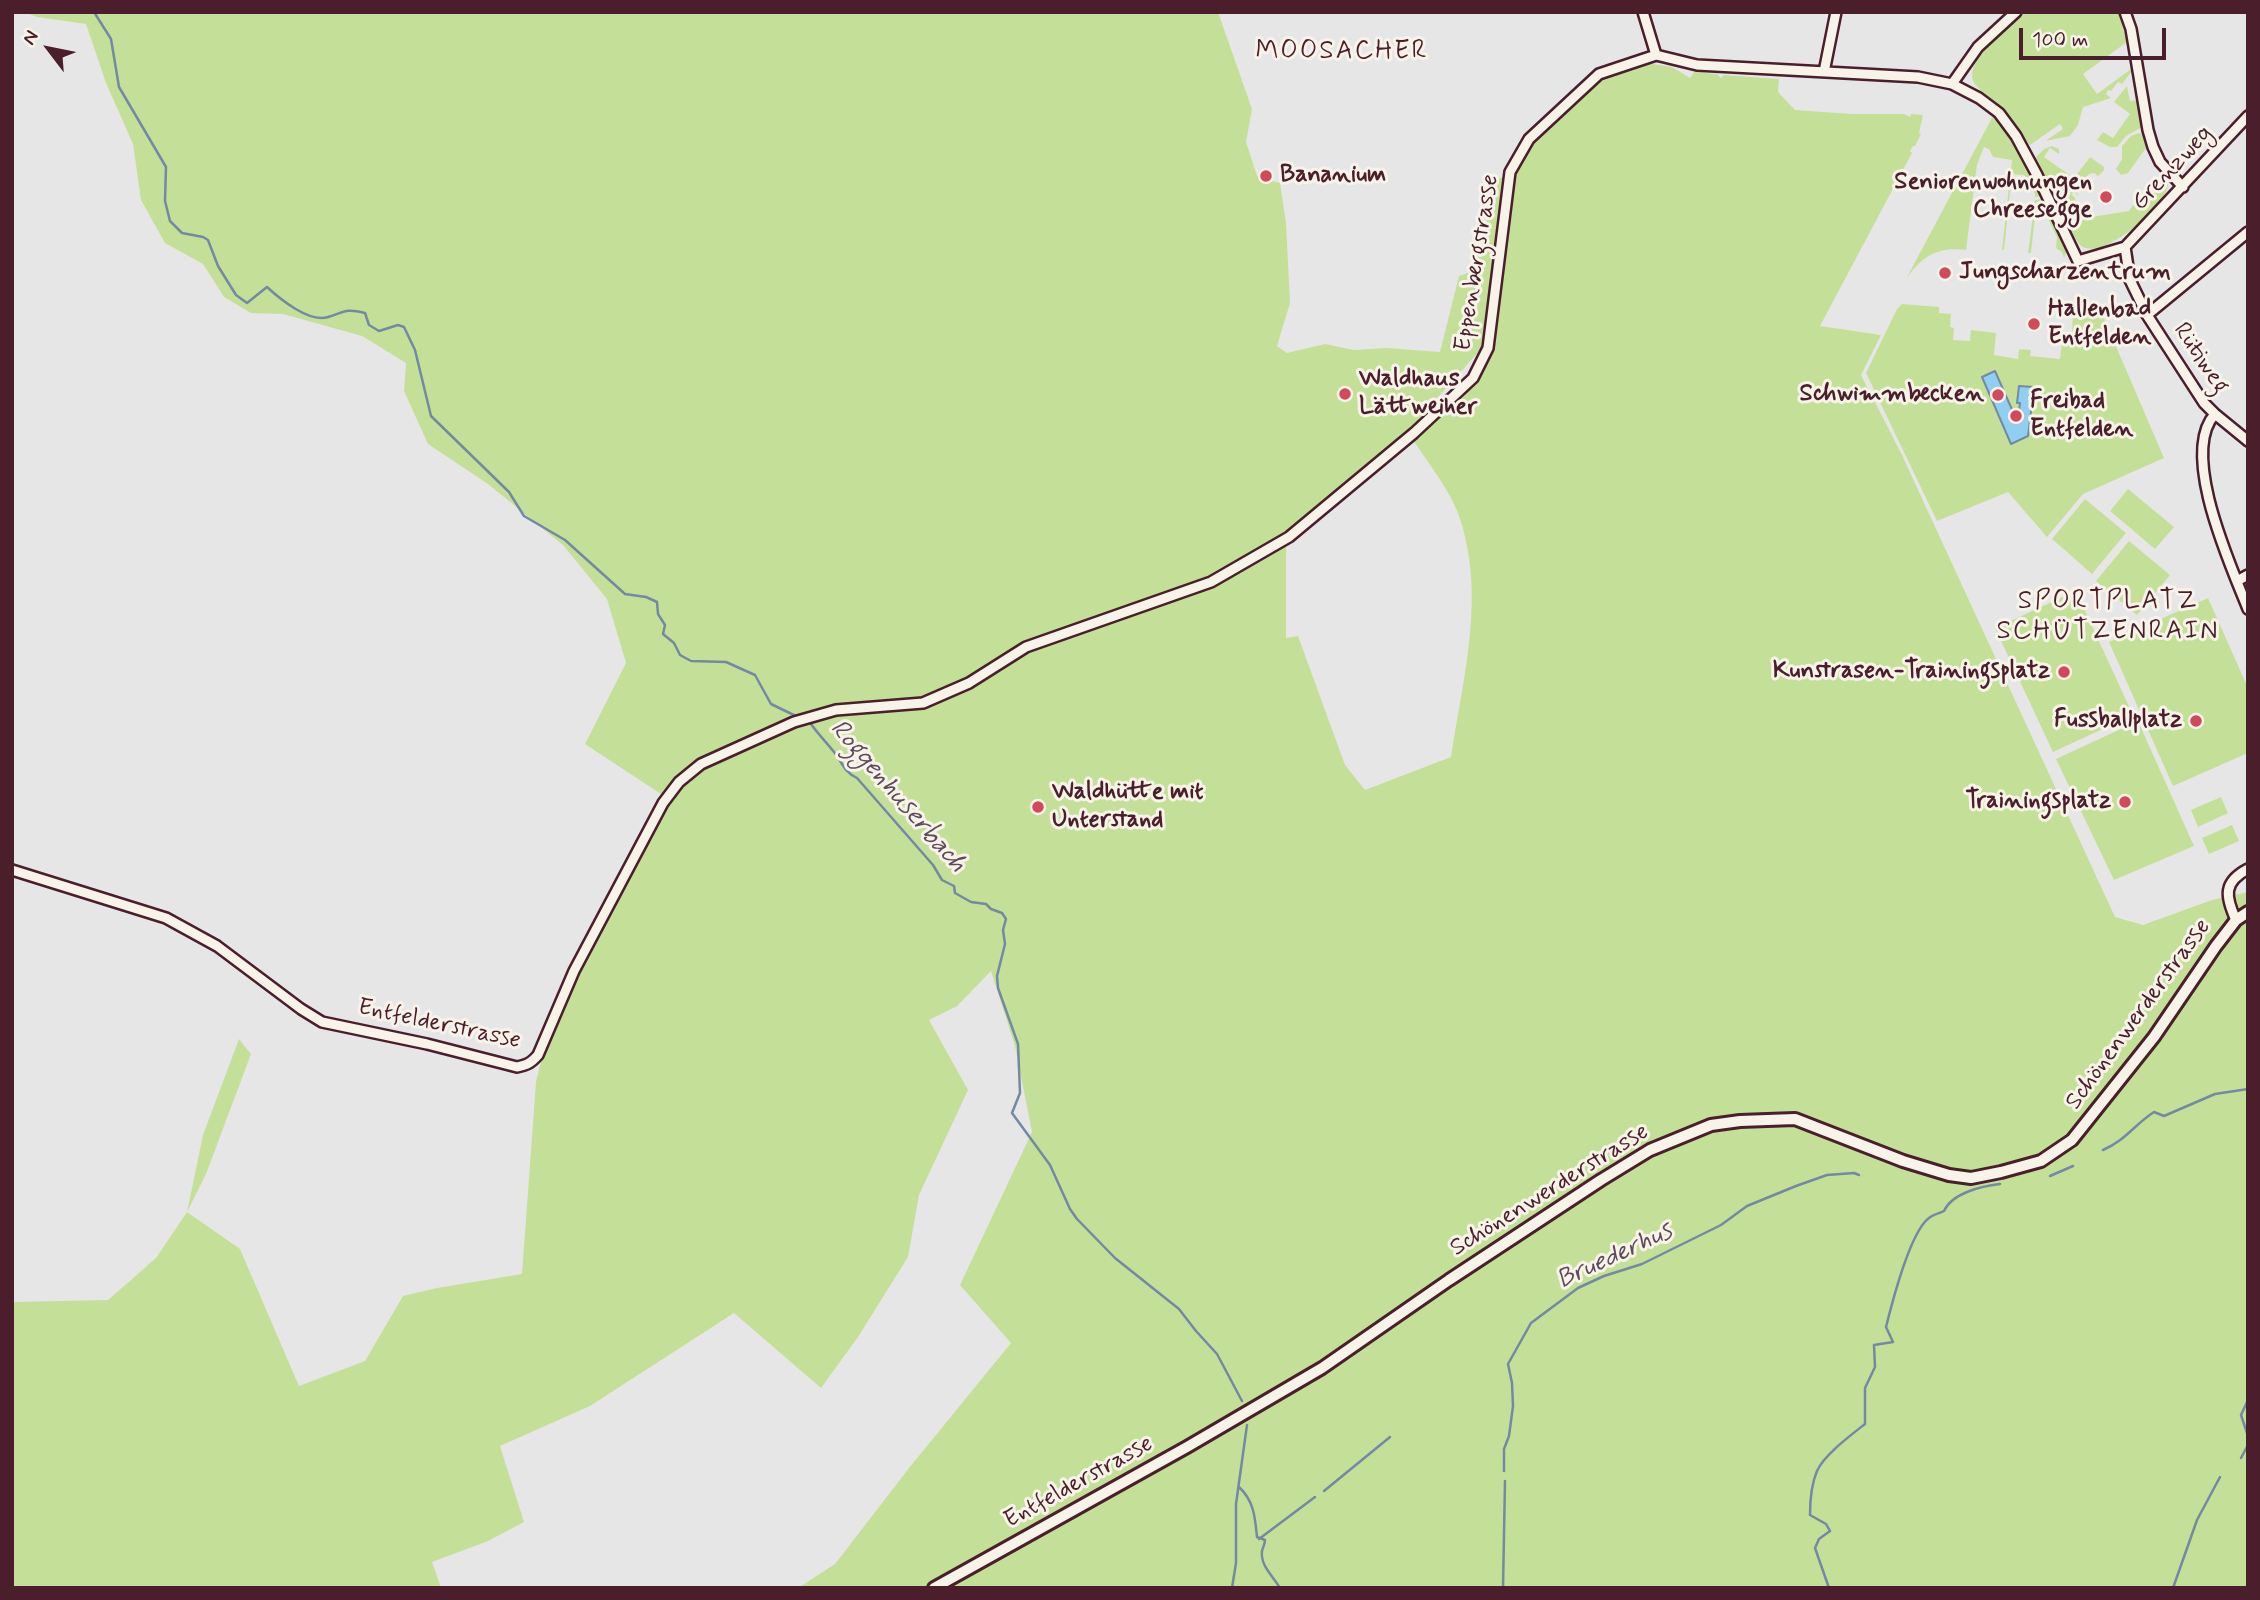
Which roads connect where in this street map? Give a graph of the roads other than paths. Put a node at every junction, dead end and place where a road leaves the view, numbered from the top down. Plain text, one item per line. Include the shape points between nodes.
1 (1643, 12) edge
2 (1836, 12) edge
3 (2016, 12) edge
4 (2125, 12) edge
5 (1656, 55) junction
6 (1824, 72) junction
7 (1952, 84) junction
8 (2248, 116) edge
9 (2183, 187) junction
10 (2248, 232) edge
11 (2125, 247) junction
12 (2147, 315) junction
13 (2215, 414) junction
14 (2248, 441) edge
15 (2248, 575) edge
16 (2237, 581) junction
17 (2248, 609) edge
18 (794, 722) joint
19 (2248, 869) edge
20 (12, 870) edge
21 (2248, 912) edge
22 (2236, 920) junction
23 (1243, 1415) joint
24 (934, 1588) edge

1 - 5 street
2 - 6 street
3 - 7 street via 1978,47
4 - 9 street via 2153,147
5 - 6 street via 1698,65
5 - 18 street, Eppenbergstrasse via 1599,74 1529,139 1508,176 1488,348 1473,378 1289,537 1211,582 1026,647 923,703 836,710
6 - 7 street via 1918,77
7 - 11 street via 1998,113 2015,136 2078,261
8 - 9 street, Grenzweg
9 - 11 street, Grenzweg
10 - 12 street
11 - 12 street, Rütiweg via 2130,280
12 - 13 street, Rütiweg
13 - 14 street, Rütiweg
13 - 16 street via 2206,426 2203,478
15 - 16 street
16 - 17 street
18 - 20 street, Entfelderstrasse via 701,764 679,782 663,803 574,971 538,1055 524,1066 322,1022 217,946 166,918
19 - 22 street via 2235,875 2228,889
21 - 22 street, Schönenwerderstrasse
22 - 23 street, Schönenwerderstrasse via 2111,1092 2072,1140 2041,1161 1971,1178 1903,1161 1795,1119 1710,1125 1650,1150 1601,1180 1322,1368
23 - 24 street, Entfelderstrasse

